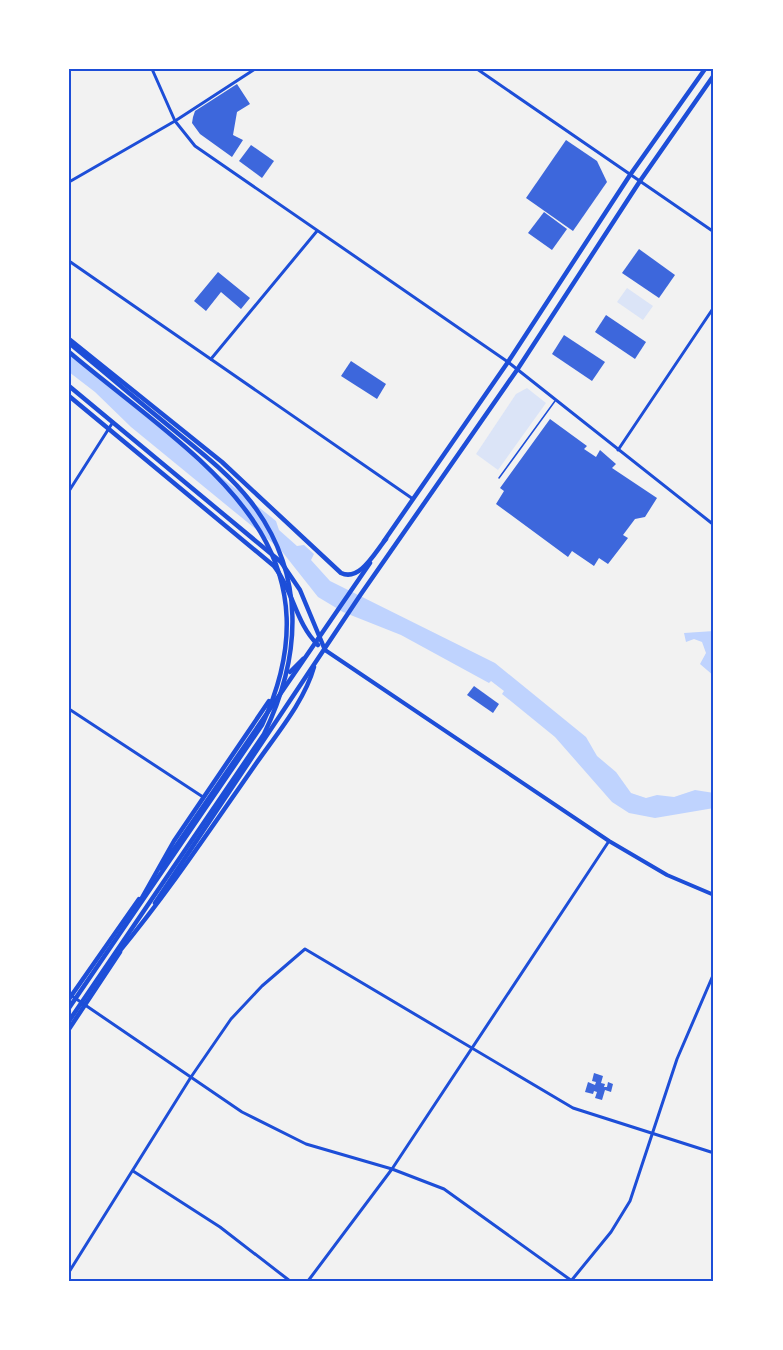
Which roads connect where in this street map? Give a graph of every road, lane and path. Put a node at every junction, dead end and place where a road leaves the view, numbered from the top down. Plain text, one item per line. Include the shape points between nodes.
1 (152, 69) edge
2 (255, 69) edge
3 (477, 69) edge
4 (705, 69) edge
5 (714, 75) edge
6 (176, 121) junction
7 (630, 175) junction
8 (640, 181) junction
9 (69, 182) edge
10 (317, 231) junction
11 (714, 232) edge
12 (69, 261) edge
13 (714, 308) edge
14 (69, 341) edge
15 (69, 352) edge
16 (211, 359) junction
17 (508, 362) junction
18 (517, 370) junction
19 (69, 386) edge
20 (69, 396) edge
21 (556, 400) junction
22 (113, 422) junction
23 (109, 428) junction
24 (618, 450) junction
25 (499, 478) dead end
26 (69, 491) edge
27 (413, 499) junction
28 (714, 525) edge
29 (386, 538) junction
30 (320, 638) junction
31 (316, 643) junction
32 (325, 650) junction
33 (303, 659) junction
34 (314, 667) junction
35 (69, 709) edge
36 (207, 800) junction
37 (220, 808) junction
38 (609, 841) junction
39 (714, 895) edge
40 (129, 921) junction
41 (714, 973) edge
42 (99, 977) junction
43 (70, 996) edge
44 (85, 1004) junction
45 (69, 1008) edge
46 (69, 1021) edge
47 (69, 1029) edge
48 (471, 1047) junction
49 (190, 1077) junction
50 (653, 1136) junction
51 (714, 1153) edge
52 (392, 1168) junction
53 (133, 1171) junction
54 (69, 1272) edge
55 (285, 1277) junction
56 (283, 1281) edge
57 (290, 1281) edge
58 (308, 1281) edge
59 (571, 1281) edge

1 - 6 street
2 - 6 street
3 - 7 street
4 - 7 main road
5 - 8 main road
6 - 9 street
6 - 10 street via 195,146
7 - 8 street
7 - 17 main road
8 - 11 street
8 - 18 main road
10 - 16 street
10 - 17 street
12 - 16 street
13 - 24 street
14 - 29 main road via 199,442 341,573 354,576
14 - 42 main road via 217,466 250,502 282,558 293,618 285,686 264,734
15 - 40 main road via 232,491 265,537 285,600 282,669 262,725
16 - 27 street
17 - 18 street
17 - 27 main road
18 - 21 street
18 - 32 main road
19 - 22 main road
20 - 23 main road
21 - 24 street
21 - 25 lane
22 - 23 street
22 - 30 main road via 281,562 300,590
23 - 26 street
23 - 31 main road via 274,566
24 - 28 street
27 - 29 main road
29 - 30 main road
30 - 31 main road
30 - 32 main road
31 - 32 main road
31 - 33 main road
32 - 34 main road
32 - 38 main road
33 - 36 main road
33 - 40 main road via 282,682 156,869
34 - 37 main road
34 - 42 main road via 310,682 204,840
35 - 36 street
36 - 37 street
36 - 43 main road
37 - 44 main road
38 - 39 main road via 667,875
38 - 48 street
40 - 45 main road
41 - 50 street via 677,1059
42 - 46 main road
43 - 44 street
44 - 47 main road
44 - 49 street
48 - 49 street via 308,950 300,951 240,1007
48 - 50 street via 573,1108
48 - 52 street
49 - 52 street via 279,1133
49 - 53 street
50 - 51 street
50 - 59 street via 625,1210
52 - 58 street
52 - 59 street via 444,1189 470,1205
53 - 54 street
53 - 55 street via 220,1227
55 - 56 street
55 - 57 street

